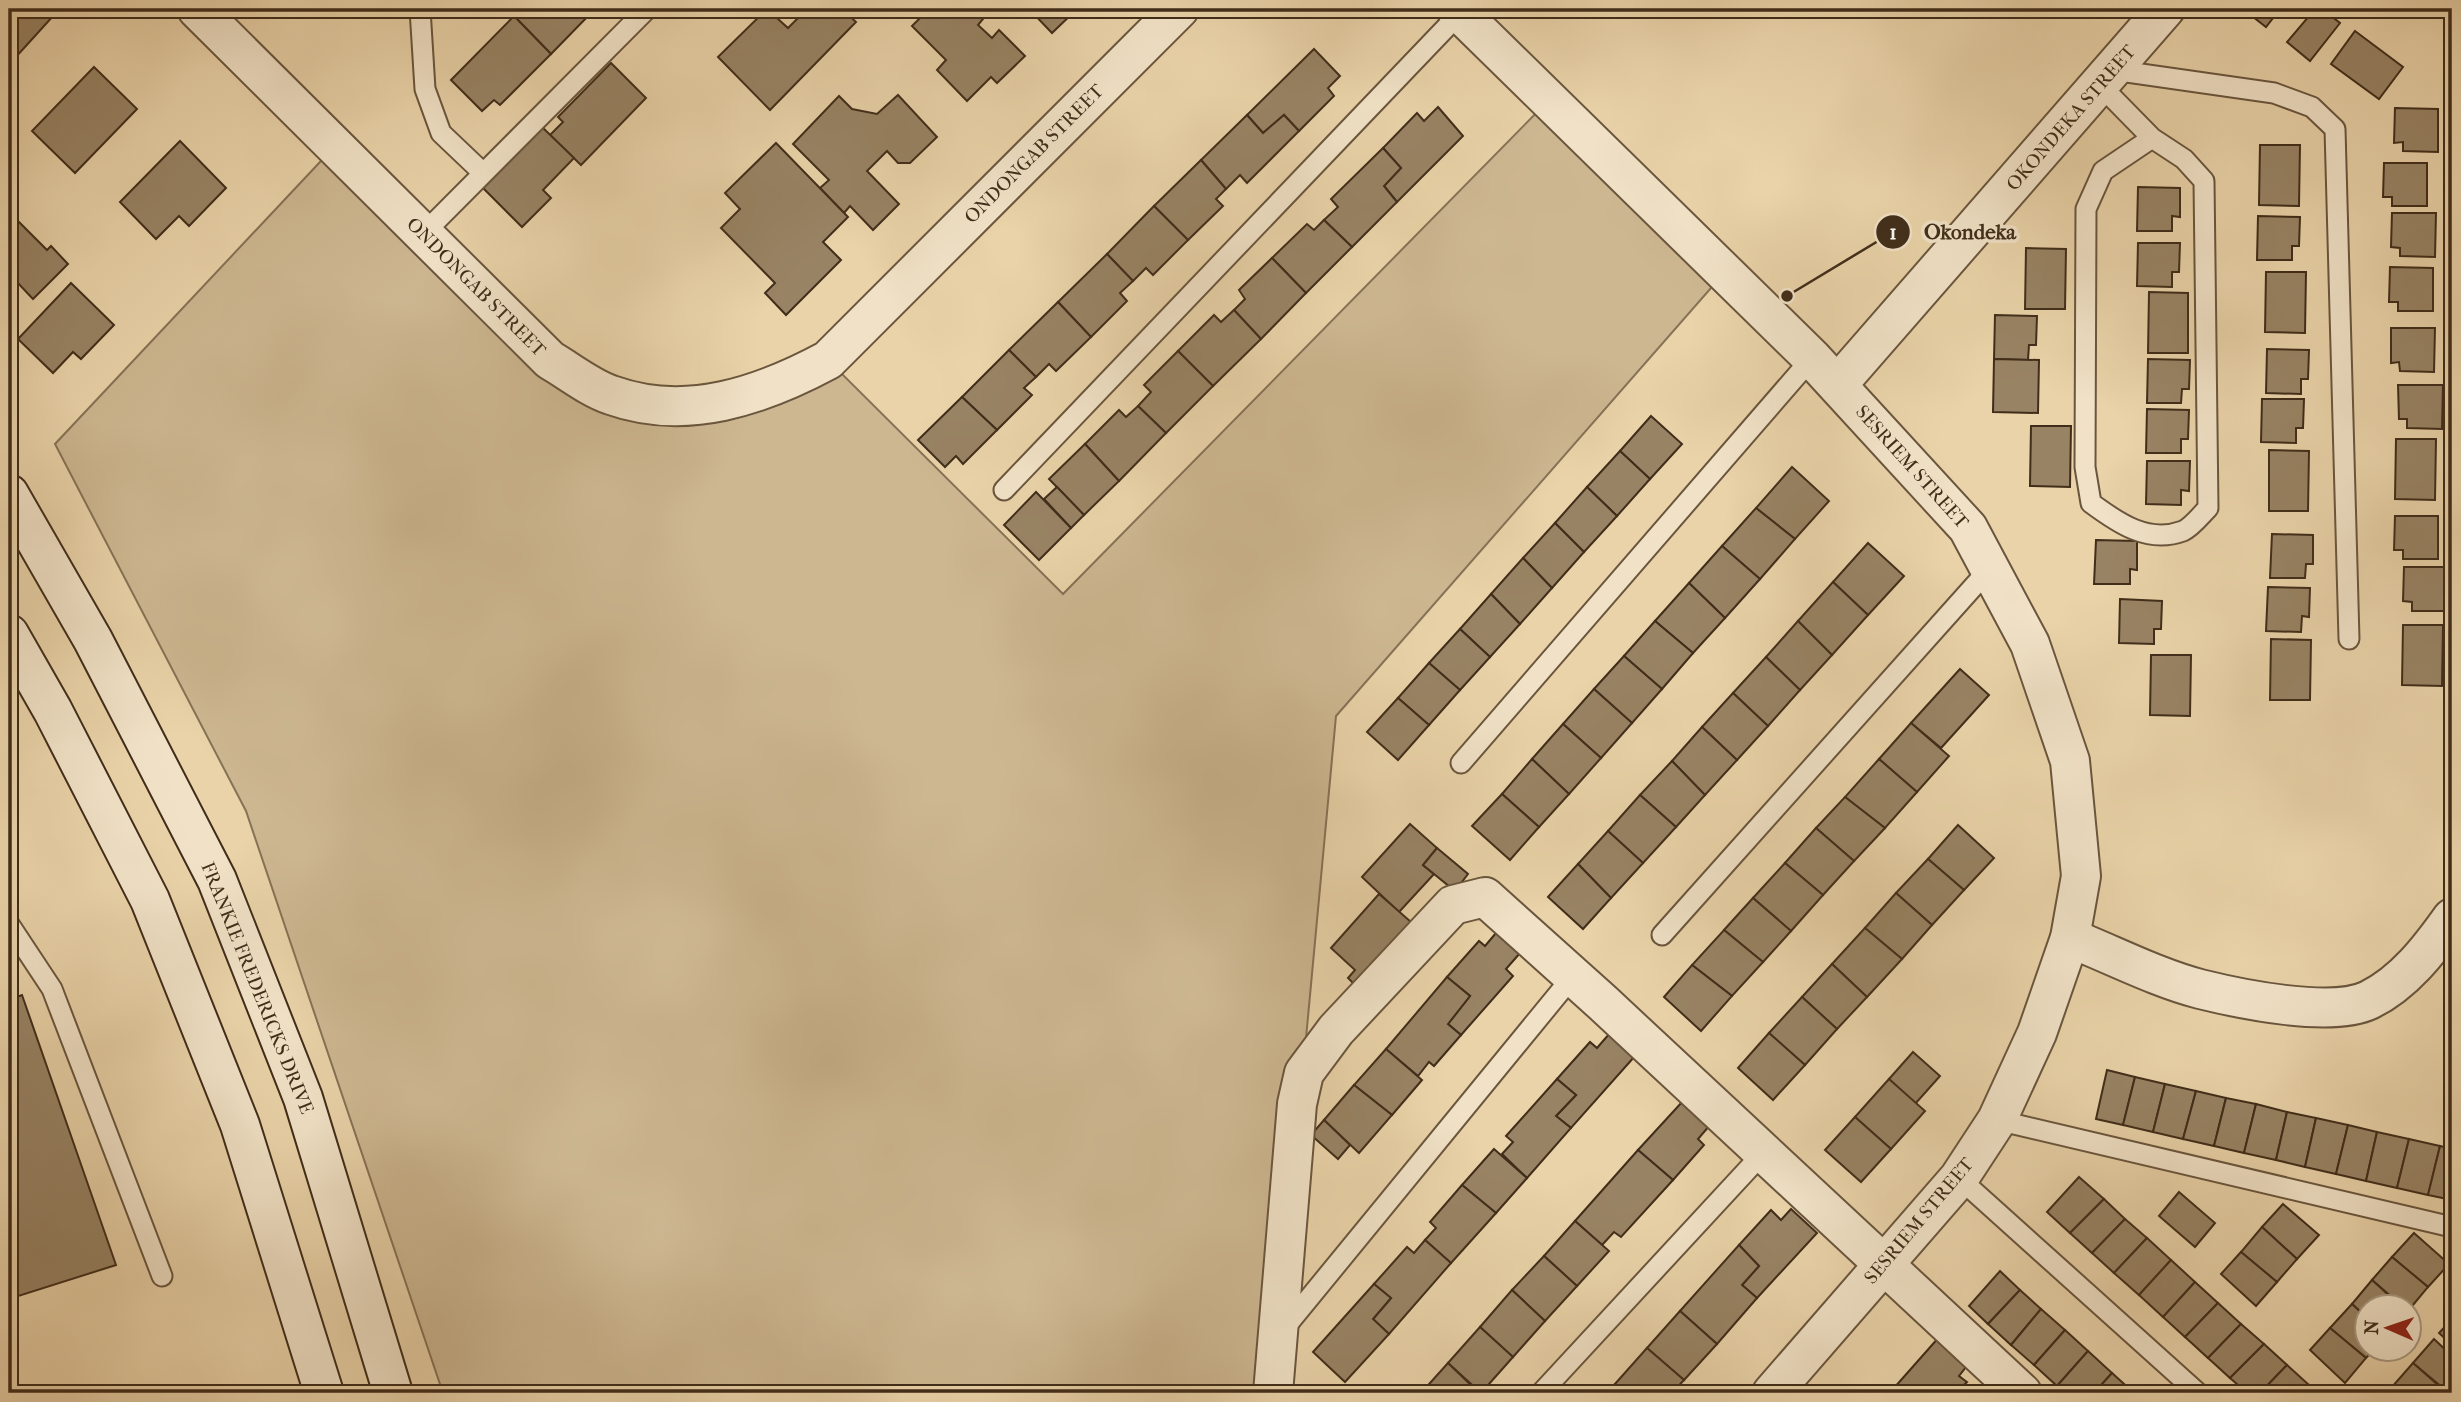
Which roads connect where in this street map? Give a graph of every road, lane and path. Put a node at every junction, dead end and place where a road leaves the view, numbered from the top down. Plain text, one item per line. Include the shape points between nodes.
1 (197, 9) edge
2 (420, 9) edge
3 (647, 9) edge
4 (1179, 9) edge
5 (2165, 9) edge
6 (1458, 11) edge
7 (2106, 78) junction
8 (2152, 138) junction
9 (482, 172) junction
10 (423, 234) junction
11 (1825, 371) junction
12 (1004, 490) dead end
13 (9, 494) edge
14 (1991, 567) junction
15 (9, 634) edge
16 (2349, 639) dead end
17 (1461, 763) dead end
18 (2452, 918) edge
19 (9, 924) edge
20 (1662, 935) dead end
21 (2070, 938) junction
22 (1573, 976) junction
23 (1997, 1120) junction
24 (1764, 1152) junction
25 (1959, 1178) junction
26 (2452, 1227) edge
27 (1884, 1263) junction
28 (162, 1276) dead end
29 (1280, 1335) junction
30 (2013, 1390) edge
31 (324, 1393) edge
32 (393, 1393) edge
33 (1273, 1393) edge
34 (1541, 1393) edge
35 (1772, 1393) edge
36 (2198, 1393) edge

1 - 10 street, ONDONGAB STREET
2 - 9 lane via 425,89 441,133
3 - 9 lane
4 - 10 street, ONDONGAB STREET via 828,360 788,382 724,403 660,407 609,395 550,360
5 - 7 street, OKONDEKA STREET
6 - 11 street, SESRIEM STREET
6 - 12 lane
7 - 8 lane
7 - 11 street, OKONDEKA STREET
7 - 16 lane via 2274,93 2312,107 2335,129
8 - 8 lane via 2184,159 2204,181 2208,509 2185,530 2155,536 2121,525 2091,503 2085,467 2086,209 2103,171
9 - 10 lane
11 - 14 street, SESRIEM STREET via 1968,528
11 - 17 lane
13 - 32 street, FRANKIE FREDERICKS DRIVE via 93,640 217,880 303,1098
14 - 20 lane
14 - 21 street, SESRIEM STREET via 2030,644 2070,761 2081,876
15 - 31 street via 150,900 240,1125
18 - 21 street via 2427,952 2388,987 2367,1001 2322,1010 2198,989
19 - 28 lane via 52,989
21 - 23 street, SESRIEM STREET via 2037,1033
22 - 24 street
22 - 29 lane
22 - 29 street via 1485,897 1454,905 1336,1030 1304,1073 1297,1104
23 - 25 street, SESRIEM STREET
23 - 26 lane
24 - 27 street
24 - 34 lane
25 - 27 street, SESRIEM STREET
25 - 36 lane
27 - 30 street
27 - 35 street, SESRIEM STREET
29 - 33 street

